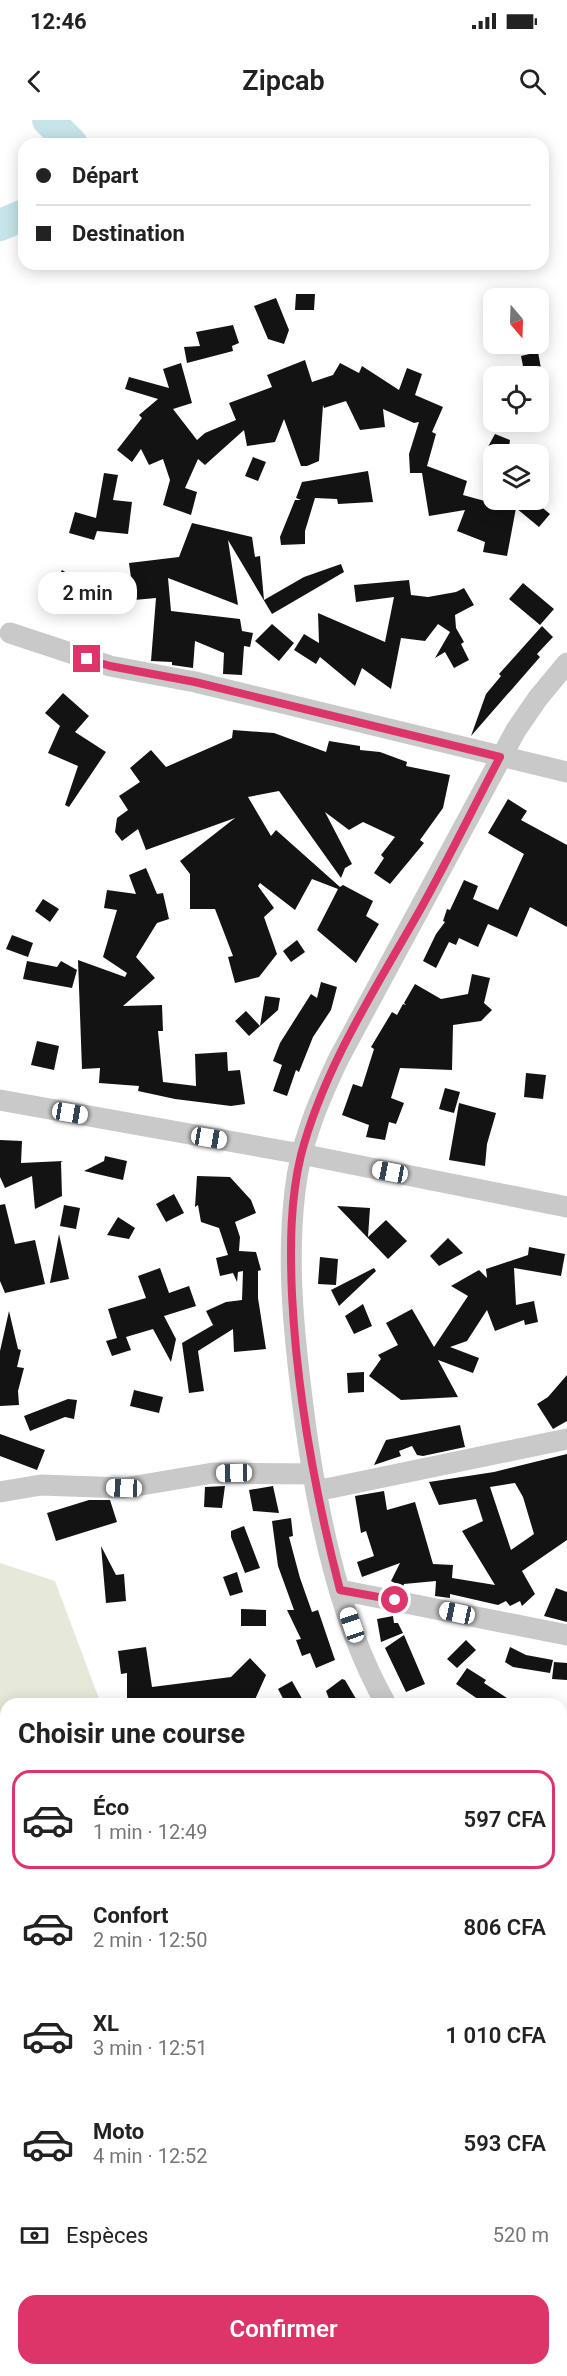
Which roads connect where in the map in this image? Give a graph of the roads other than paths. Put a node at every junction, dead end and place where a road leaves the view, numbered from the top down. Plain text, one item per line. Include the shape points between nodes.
1 (10, 633) dead end
2 (567, 663) edge
3 (500, 757) junction
4 (567, 772) edge
5 (0, 1100) edge
6 (302, 1154) junction
7 (567, 1207) edge
8 (567, 1438) edge
9 (314, 1483) junction
10 (0, 1492) edge
11 (340, 1590) junction
12 (567, 1635) edge
13 (381, 1698) edge

1 - 3 street via 110,666 195,682
2 - 3 street via 538,698
3 - 4 street
3 - 6 street via 339,1058 320,1097
5 - 6 street
6 - 7 street
6 - 9 street via 290,1246 294,1330
8 - 9 street
9 - 10 street via 213,1473 124,1488 41,1485
9 - 11 street
11 - 12 street
11 - 13 street

